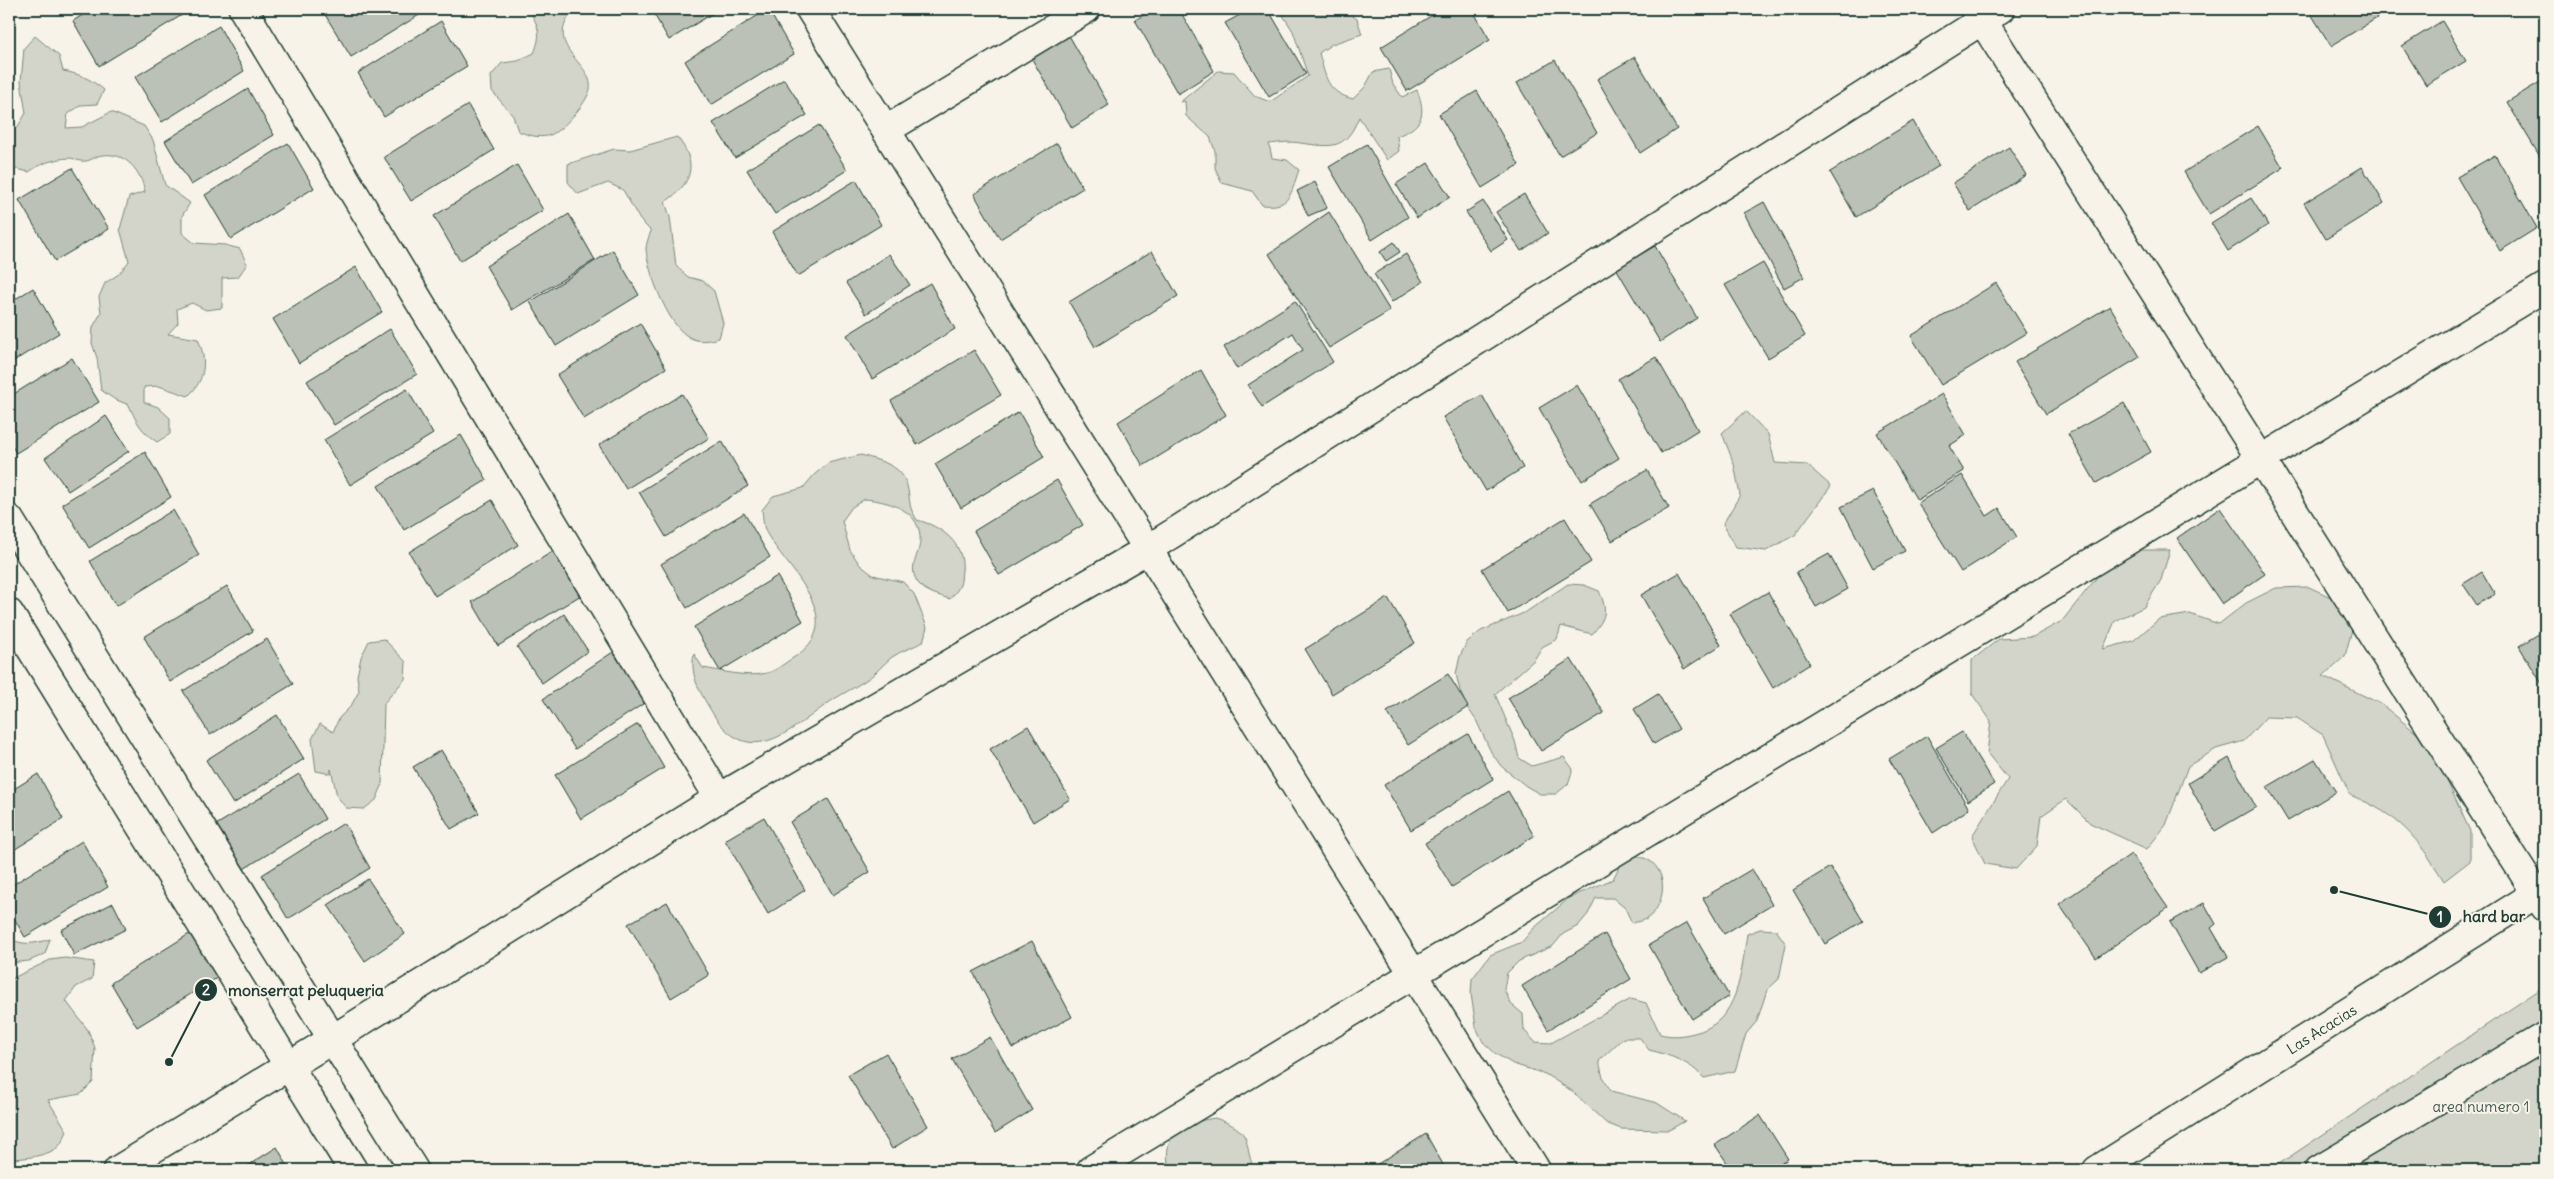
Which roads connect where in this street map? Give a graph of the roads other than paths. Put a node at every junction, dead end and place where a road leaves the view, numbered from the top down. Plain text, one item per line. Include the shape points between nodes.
1 (243, 9) edge
2 (810, 9) edge
3 (1086, 9) edge
4 (1986, 12) edge
5 (886, 130) junction
6 (2545, 287) edge
7 (2260, 458) junction
8 (9, 519) edge
9 (1148, 548) junction
10 (9, 614) edge
11 (719, 798) junction
12 (2542, 896) edge
13 (1414, 975) junction
14 (2545, 1036) edge
15 (334, 1039) junction
16 (289, 1067) junction
17 (118, 1170) edge
18 (353, 1170) edge
19 (414, 1170) edge
20 (1091, 1170) edge
21 (1536, 1170) edge
22 (2097, 1170) edge
23 (2319, 1170) edge

1 - 11 street
2 - 5 street
3 - 5 street
4 - 7 street
4 - 9 street
5 - 9 street
6 - 7 street
7 - 12 street
7 - 13 street
8 - 15 street
9 - 11 street
9 - 13 street
10 - 16 street
11 - 15 street
12 - 22 street, Las Acacias
13 - 20 street
13 - 21 street
14 - 23 street
15 - 16 street
15 - 19 street
16 - 17 street
16 - 18 street

